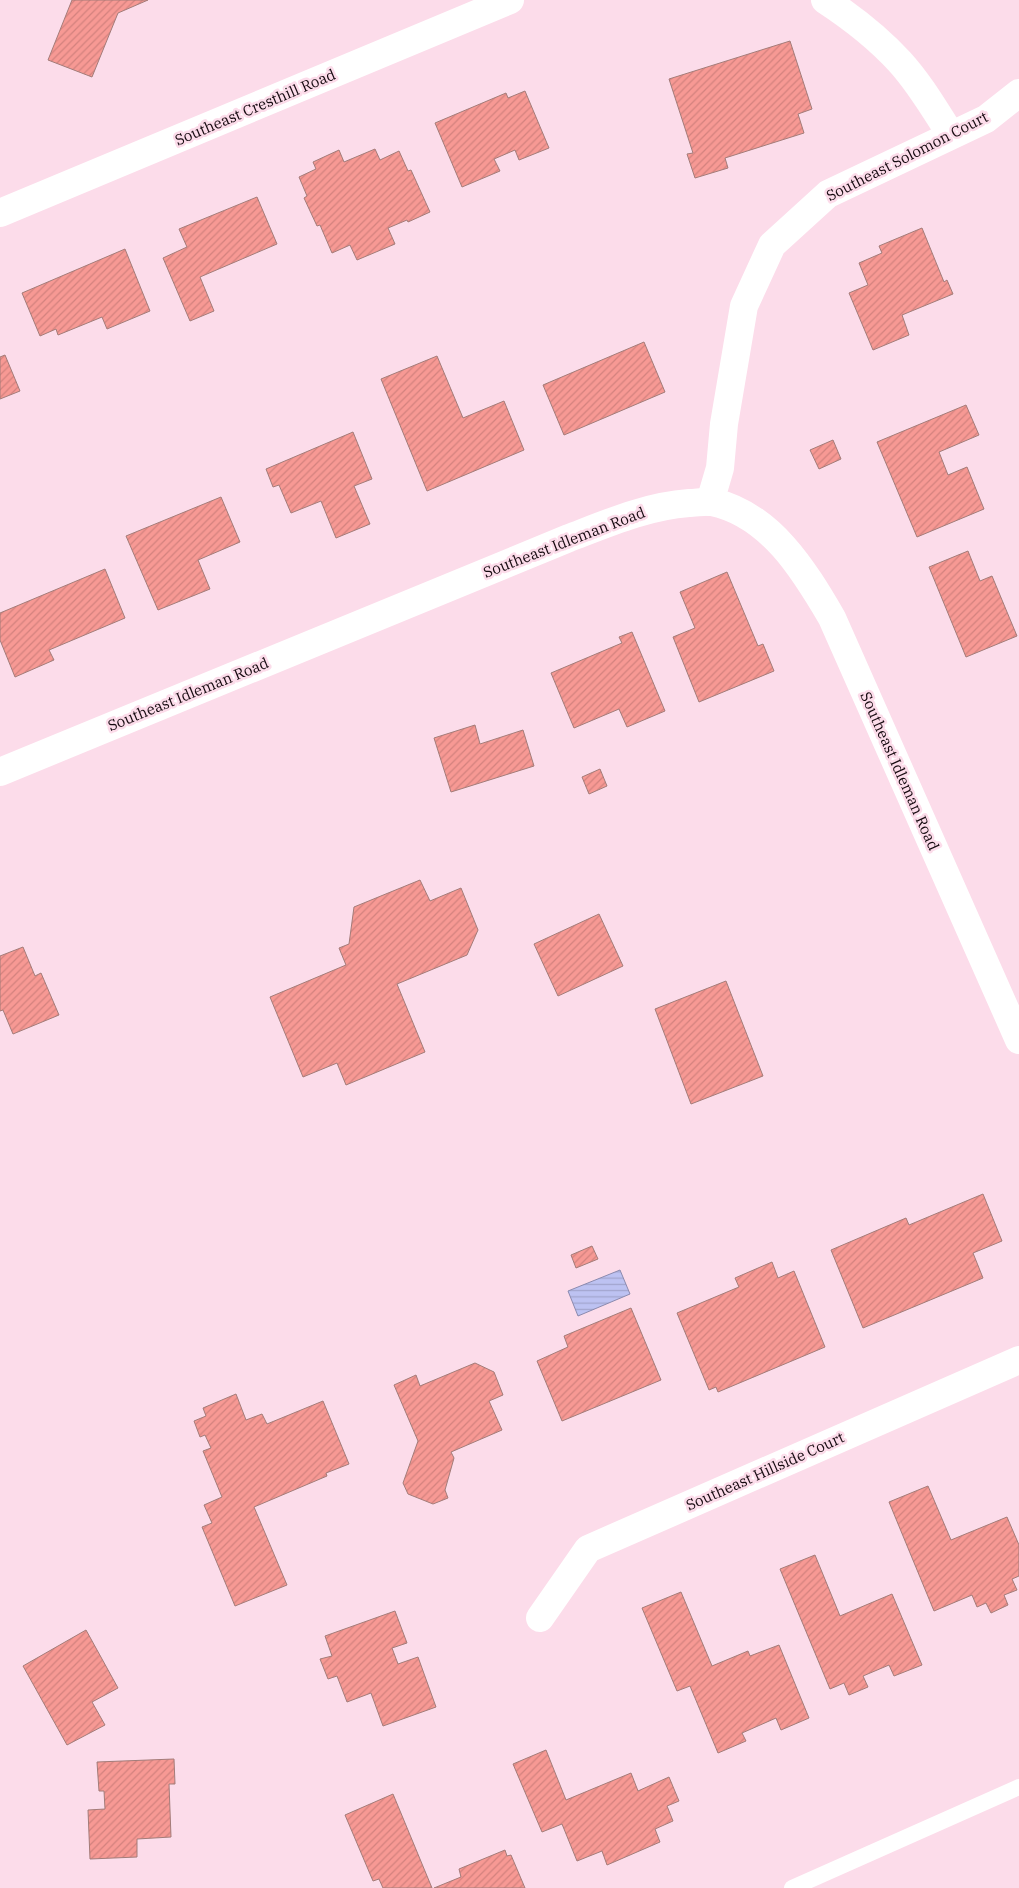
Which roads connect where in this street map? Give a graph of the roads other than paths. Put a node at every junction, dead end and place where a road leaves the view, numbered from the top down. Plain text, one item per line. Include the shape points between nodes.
1 (510, 0) edge
2 (825, 0) edge
3 (1019, 93) edge
4 (951, 135) junction
5 (0, 213) edge
6 (710, 502) junction
7 (0, 772) edge
8 (1019, 1040) edge
9 (1019, 1360) edge
10 (540, 1618) dead end
11 (1019, 1786) edge
12 (792, 1888) edge

1 - 5 street, Southeast Cresthill Road
2 - 4 street via 871,34 900,62
3 - 4 street, Southeast Solomon Court via 986,119
4 - 6 street, Southeast Solomon Court via 828,194 772,245 744,306 720,468
6 - 7 street, Southeast Idleman Road via 672,504 618,520
6 - 8 street, Southeast Idleman Road via 737,510 766,530 807,574 832,618
9 - 10 street, Southeast Hillside Court via 588,1549
11 - 12 lane

